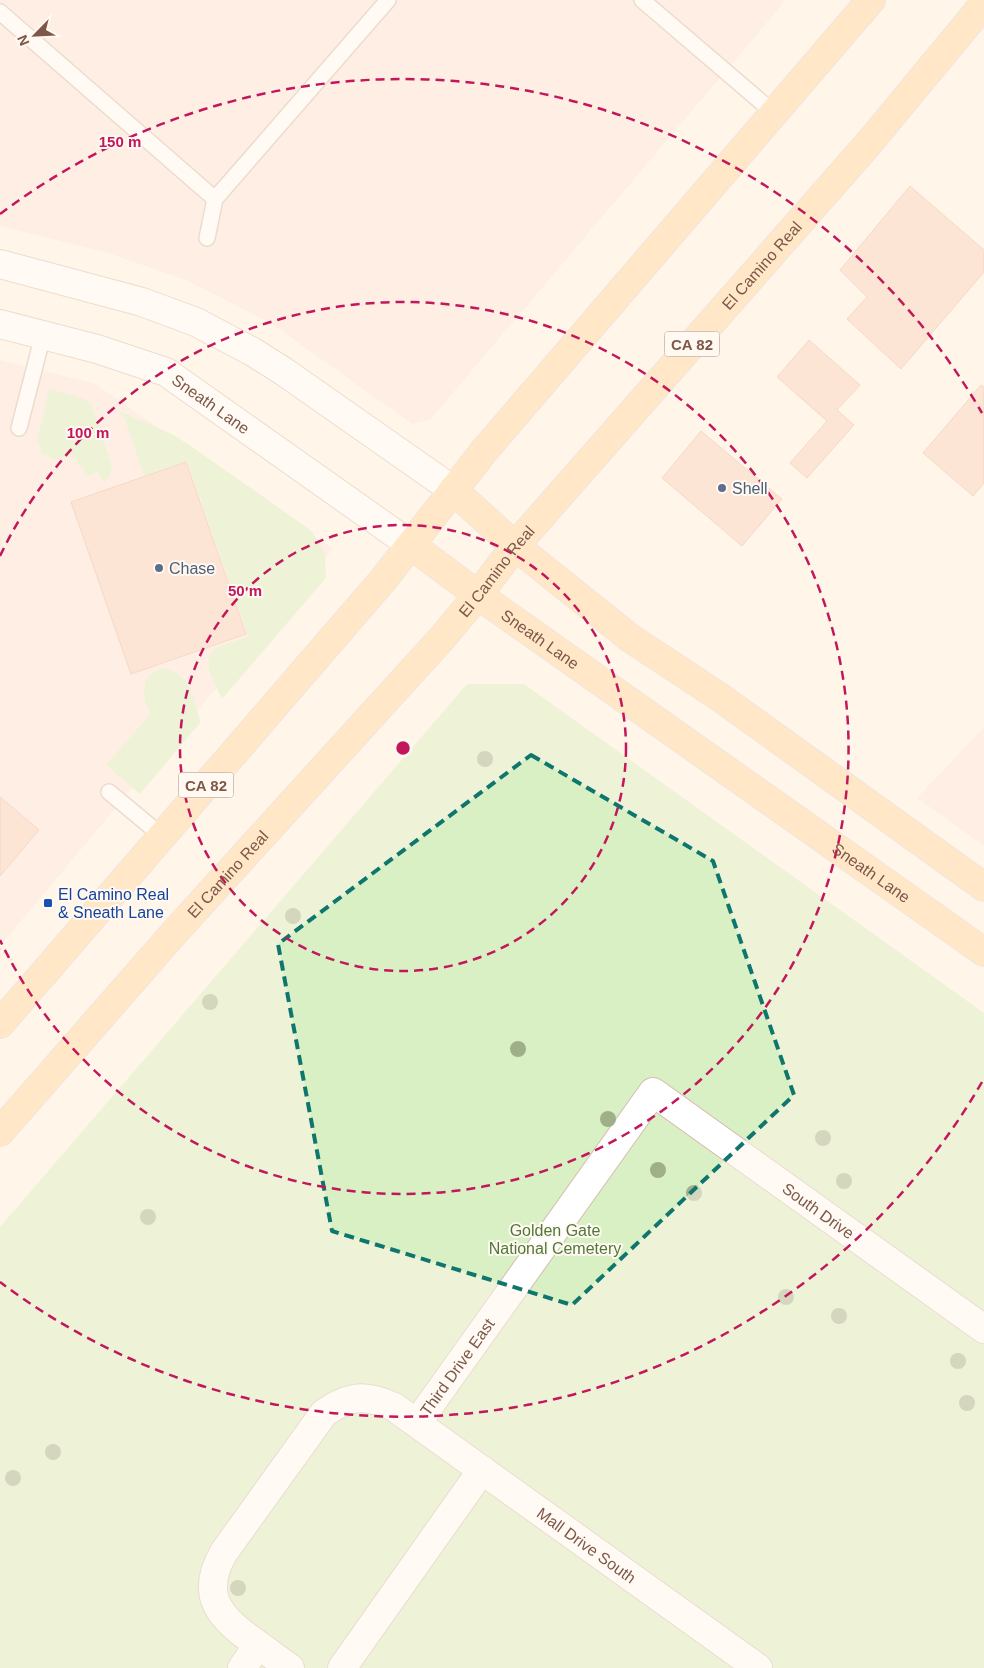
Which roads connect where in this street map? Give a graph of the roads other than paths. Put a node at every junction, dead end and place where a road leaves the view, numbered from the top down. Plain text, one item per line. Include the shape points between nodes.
1 (388, 0) edge
2 (642, 0) edge
3 (871, 0) edge
4 (984, 4) edge
5 (0, 12) edge
6 (774, 113) junction
7 (214, 199) junction
8 (207, 238) dead end
9 (0, 264) edge
10 (0, 324) edge
11 (43, 335) junction
12 (19, 428) dead end
13 (453, 490) junction
14 (411, 545) junction
15 (515, 546) junction
16 (478, 595) junction
17 (109, 792) dead end
18 (162, 836) junction
19 (984, 887) edge
20 (984, 952) edge
21 (0, 1024) edge
22 (653, 1092) joint
23 (0, 1132) edge
24 (984, 1329) edge
25 (417, 1423) junction
26 (482, 1470) junction
27 (258, 1645) junction
28 (242, 1668) edge
29 (290, 1668) edge
30 (342, 1668) edge
31 (758, 1668) edge

1 - 7 lane
2 - 6 lane
3 - 6 main road, CA 82
4 - 15 main road, El Camino Real / CA 82 via 868,143
5 - 7 lane
6 - 13 main road, CA 82
7 - 8 lane
9 - 13 street via 142,302 196,322 283,371
10 - 11 street, Sneath Lane
11 - 12 lane
11 - 14 street, Sneath Lane via 166,372
13 - 14 main road, CA 82
13 - 15 main road
14 - 16 main road, Sneath Lane
14 - 18 main road, CA 82
15 - 16 main road, El Camino Real / CA 82
15 - 19 main road via 630,638 721,698
16 - 20 main road, Sneath Lane
16 - 23 main road, El Camino Real / CA 82
17 - 18 lane
18 - 21 main road, CA 82
22 - 24 street, South Drive
22 - 25 street, Third Drive East
25 - 26 street, Mall Drive South
25 - 27 street, Third Drive East via 394,1407 366,1397 337,1404 314,1424 217,1564 213,1580 217,1607 235,1629
26 - 30 street
26 - 31 street, Mall Drive South
27 - 28 street
27 - 29 street, Third Drive East

